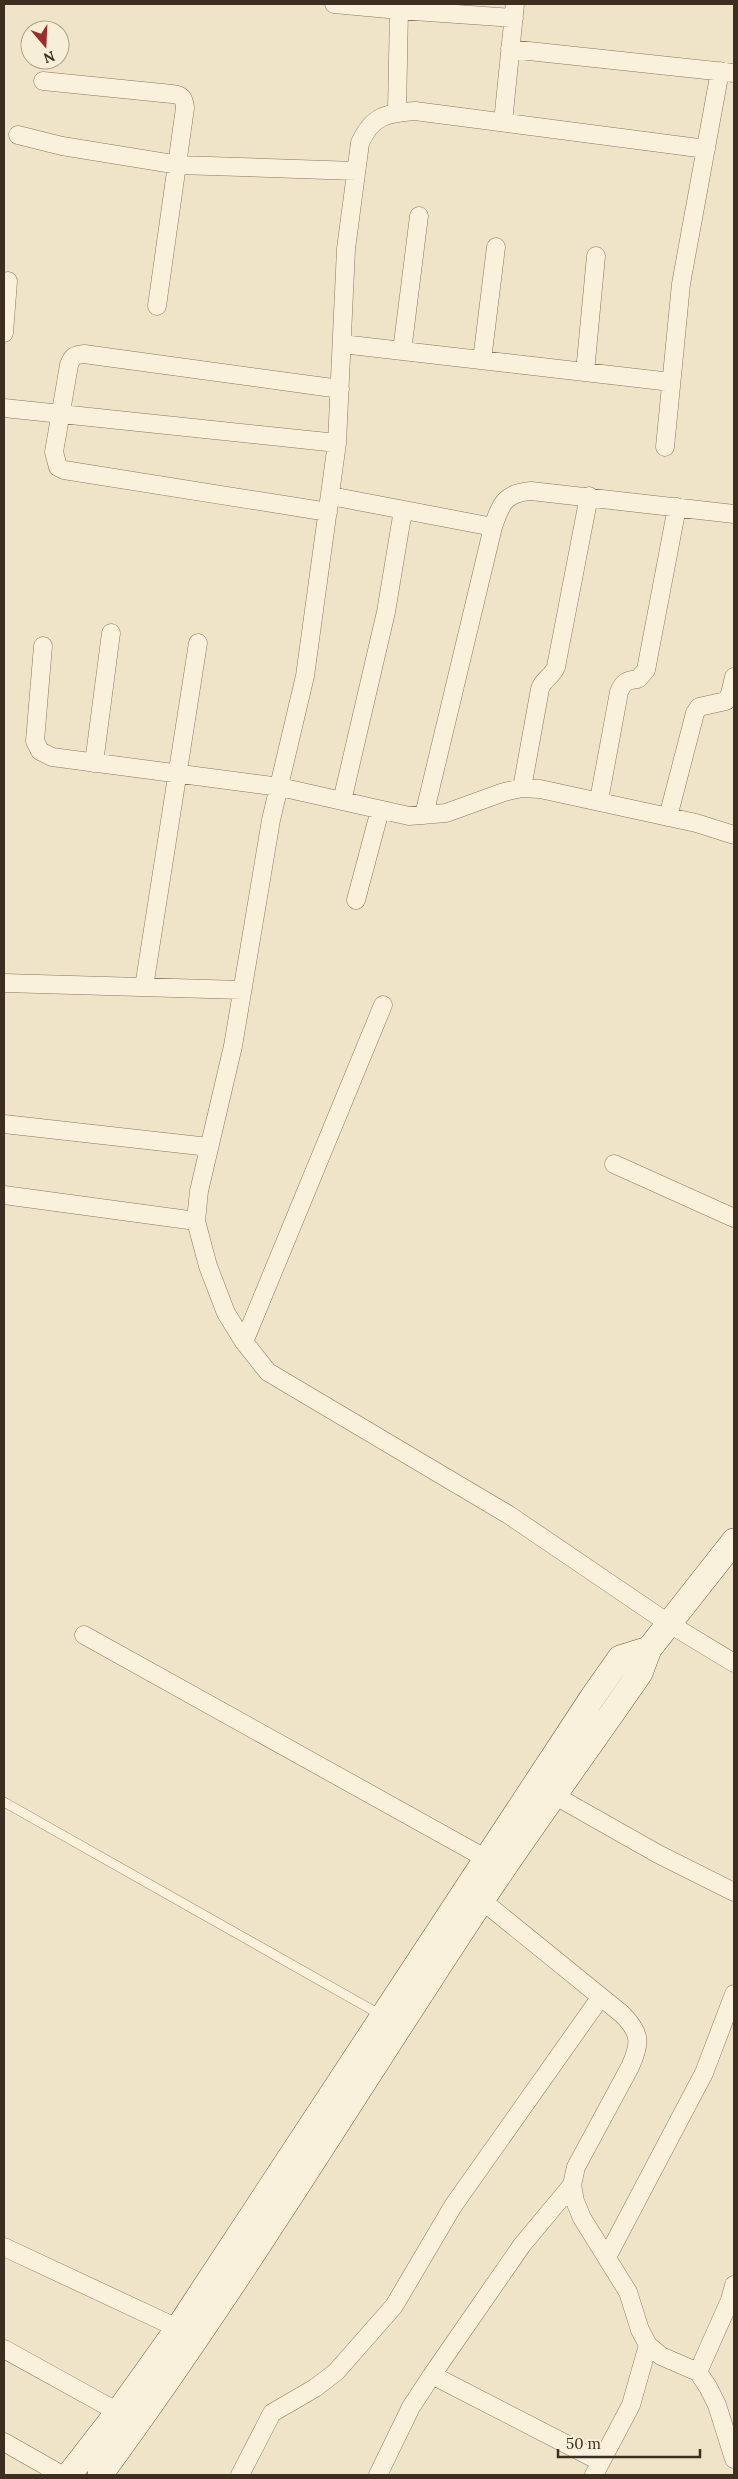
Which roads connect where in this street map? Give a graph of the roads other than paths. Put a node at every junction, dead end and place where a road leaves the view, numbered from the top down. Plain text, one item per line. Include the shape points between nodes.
1 (334, 4) edge
2 (399, 10) junction
3 (514, 11) edge
4 (510, 48) junction
5 (727, 72) edge
6 (43, 81) dead end
7 (396, 112) junction
8 (503, 122) junction
9 (18, 135) dead end
10 (706, 149) junction
11 (179, 165) junction
12 (356, 171) junction
13 (419, 216) dead end
14 (496, 247) dead end
15 (596, 256) dead end
16 (8, 281) dead end
17 (157, 306) dead end
18 (4, 333) edge
19 (342, 344) junction
20 (402, 351) junction
21 (482, 360) junction
22 (585, 372) junction
23 (671, 382) junction
24 (340, 389) junction
25 (4, 408) edge
26 (60, 413) junction
27 (337, 443) junction
28 (665, 448) dead end
29 (589, 496) junction
30 (330, 504) junction
31 (677, 507) junction
32 (403, 510) junction
33 (734, 514) edge
34 (493, 527) junction
35 (111, 633) dead end
36 (198, 643) dead end
37 (44, 646) dead end
38 (734, 677) edge
39 (94, 763) junction
40 (178, 774) junction
41 (280, 787) junction
42 (522, 788) junction
43 (599, 800) junction
44 (342, 801) junction
45 (380, 810) junction
46 (424, 815) junction
47 (668, 816) junction
48 (734, 835) edge
49 (356, 900) dead end
50 (4, 983) edge
51 (144, 987) junction
52 (241, 995) junction
53 (383, 1005) dead end
54 (4, 1124) edge
55 (208, 1146) junction
56 (614, 1164) dead end
57 (4, 1195) edge
58 (734, 1218) edge
59 (196, 1221) junction
60 (244, 1342) junction
61 (734, 1541) edge
62 (668, 1623) junction
63 (84, 1635) dead end
64 (734, 1663) edge
65 (544, 1789) junction
66 (4, 1802) edge
67 (485, 1858) junction
68 (734, 1892) edge
69 (474, 1894) junction
70 (734, 1994) edge
71 (600, 1998) junction
72 (383, 2016) junction
73 (572, 2185) junction
74 (4, 2247) edge
75 (607, 2257) junction
76 (734, 2285) edge
77 (188, 2333) junction
78 (648, 2345) junction
79 (4, 2349) edge
80 (698, 2372) junction
81 (432, 2375) junction
82 (146, 2392) junction
83 (118, 2412) junction
84 (4, 2442) edge
85 (734, 2459) edge
86 (598, 2469) edge
87 (62, 2475) edge
88 (69, 2475) edge
89 (100, 2475) edge
90 (240, 2475) edge
91 (378, 2475) edge

1 - 2 street
2 - 3 street
2 - 7 street
3 - 4 street
4 - 5 street
4 - 8 street
5 - 10 street
6 - 11 street via 180,95 185,108
7 - 8 street via 415,111
7 - 12 street via 379,118 367,128 360,143
8 - 10 street
9 - 11 street via 62,146
10 - 23 street via 681,284
11 - 12 street
11 - 17 street
12 - 19 street via 346,249
13 - 20 street
14 - 21 street
15 - 22 street
16 - 18 street
19 - 20 street
19 - 24 street
20 - 21 street
21 - 22 street
22 - 23 street
23 - 28 street
24 - 26 street via 84,354 72,357
24 - 27 street
25 - 26 street
26 - 27 street
26 - 30 street via 55,460 64,470
27 - 30 street
29 - 31 street
29 - 34 street via 518,492 507,498
29 - 42 street via 556,667 540,689
30 - 32 street
30 - 41 street via 305,676
31 - 33 street
31 - 43 street via 646,670 638,679 622,684 619,692
32 - 34 street
32 - 44 street via 384,621
34 - 46 street
35 - 39 street
36 - 40 street
37 - 39 street via 35,741 40,751 52,757
38 - 47 street via 726,701 699,707 695,713
39 - 40 street
40 - 41 street
40 - 51 street
41 - 44 street
41 - 52 street via 271,820
42 - 43 street
42 - 46 street via 446,813
43 - 47 street
44 - 45 street
45 - 46 street via 409,816
45 - 49 street
47 - 48 street
50 - 51 street
51 - 52 street
52 - 55 street via 233,1046
53 - 60 street
54 - 55 street
55 - 59 street
56 - 58 street
57 - 59 street
59 - 60 street via 208,1266 226,1313
60 - 62 street via 268,1372 509,1515
61 - 62 street
62 - 64 street
62 - 65 street via 648,1649 620,1658
63 - 67 street
65 - 67 street
65 - 68 street via 658,1854
65 - 69 street
66 - 72 lane
67 - 69 street
69 - 71 street
69 - 72 street
69 - 77 street
70 - 75 street via 704,2073
71 - 73 street via 632,2024 637,2033 638,2050 576,2166
71 - 90 street via 453,2206 394,2306 336,2372 272,2413
72 - 77 street
73 - 75 street via 582,2218
73 - 81 street via 522,2245
74 - 77 street
75 - 78 street via 628,2292
76 - 80 street
77 - 82 street
78 - 80 street via 661,2356
78 - 86 street via 631,2405
79 - 83 street
80 - 85 street via 717,2405
81 - 86 street
81 - 91 street
82 - 83 street
82 - 89 street
83 - 88 street
84 - 87 street

